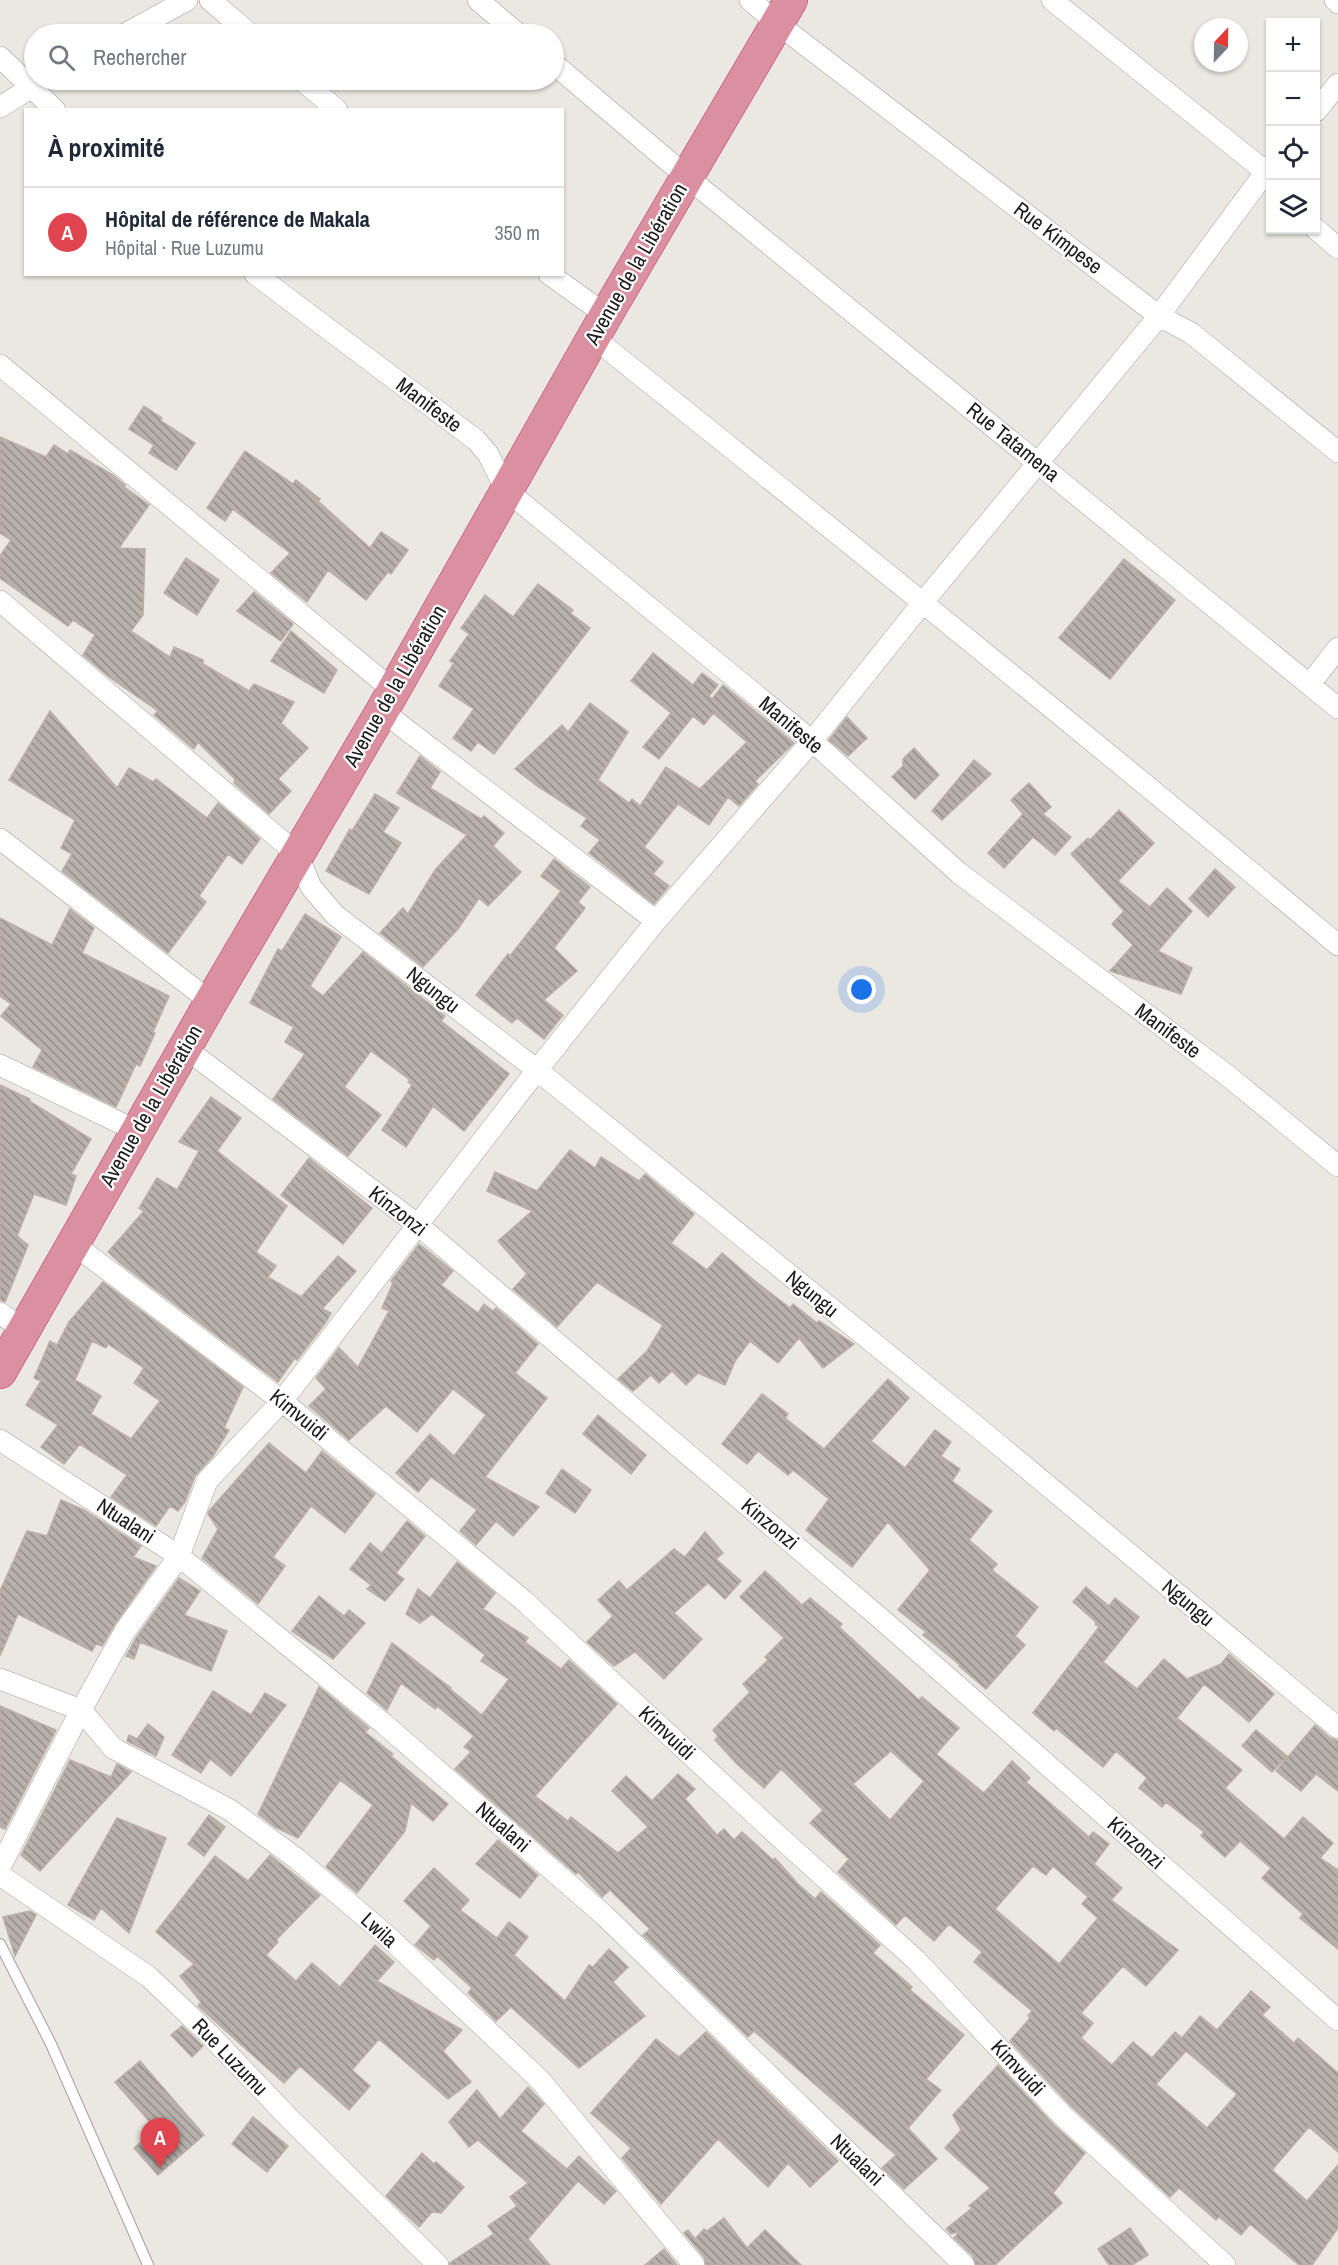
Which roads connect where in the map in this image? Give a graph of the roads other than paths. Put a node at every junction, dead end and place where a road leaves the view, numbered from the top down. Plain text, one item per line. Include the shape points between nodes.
1 (187, 0) edge
2 (210, 0) edge
3 (478, 0) edge
4 (750, 0) edge
5 (1052, 0) edge
6 (784, 12) edge
7 (143, 24) edge
8 (238, 24) edge
9 (506, 24) edge
10 (0, 57) edge
11 (564, 72) edge
12 (24, 73) edge
13 (1338, 84) edge
14 (27, 90) edge
15 (42, 90) edge
16 (314, 90) edge
17 (1320, 106) edge
18 (0, 107) edge
19 (54, 108) edge
20 (335, 108) edge
21 (1266, 171) edge
22 (687, 177) junction
23 (1266, 177) edge
24 (1320, 232) edge
25 (1338, 248) edge
26 (258, 276) edge
27 (551, 276) edge
28 (1159, 316) junction
29 (600, 326) junction
30 (0, 365) edge
31 (1338, 452) edge
32 (1039, 463) junction
33 (506, 490) junction
34 (0, 601) edge
35 (924, 601) junction
36 (1338, 648) edge
37 (1310, 684) junction
38 (388, 701) junction
39 (1338, 708) edge
40 (812, 741) junction
41 (0, 839) edge
42 (297, 854) junction
43 (656, 921) junction
44 (1338, 945) edge
45 (211, 1002) junction
46 (185, 1048) junction
47 (0, 1065) edge
48 (537, 1070) junction
49 (139, 1132) junction
50 (1338, 1166) edge
51 (418, 1226) junction
52 (72, 1243) junction
53 (12, 1322) edge
54 (0, 1372) edge
55 (282, 1401) junction
56 (0, 1440) edge
57 (179, 1556) junction
58 (0, 1678) edge
59 (81, 1710) junction
60 (1338, 1728) edge
61 (0, 1867) edge
62 (0, 1875) edge
63 (0, 1944) edge
64 (1338, 2020) edge
65 (148, 2265) edge
66 (438, 2265) edge
67 (694, 2265) edge
68 (964, 2265) edge
69 (1225, 2265) edge

1 - 7 street
2 - 8 street
3 - 9 street
4 - 6 street, Rue Kimpese
5 - 21 street
6 - 22 highway, Avenue de la Libération
6 - 28 street, Rue Kimpese
10 - 12 street
11 - 22 street, Rue Tatamena
13 - 17 street
14 - 18 street
15 - 19 street
16 - 20 street
22 - 29 highway, Avenue de la Libération
22 - 32 street, Rue Tatamena
23 - 28 street
24 - 25 street
26 - 33 street, Manifeste via 476,440 488,454
27 - 29 street
28 - 31 street, Rue Kimpese via 1191,333
28 - 32 street
29 - 33 highway, Avenue de la Libération
29 - 35 street
30 - 38 street
32 - 35 street
32 - 37 street, Rue Tatamena
33 - 38 highway, Avenue de la Libération
33 - 40 street, Manifeste
34 - 42 street
35 - 40 street
35 - 44 street
36 - 37 street
37 - 39 street, Rue Tatamena
38 - 42 highway, Avenue de la Libération
38 - 43 street
40 - 43 street
40 - 50 street, Manifeste via 959,873 1228,1076
41 - 45 street
42 - 45 highway, Avenue de la Libération
42 - 48 street, Ngungu via 311,887 335,915
43 - 48 street
45 - 46 highway, Avenue de la Libération
46 - 49 highway, Avenue de la Libération
46 - 51 street, Kinzonzi
47 - 49 street
48 - 51 street
48 - 60 street, Ngungu via 984,1433
49 - 52 highway, Avenue de la Libération
51 - 55 street
51 - 64 street, Kinzonzi via 880,1618
52 - 53 highway, Avenue de la Libération
52 - 55 street, Kimvuidi
53 - 54 highway, Avenue de la Libération
55 - 57 street via 207,1480
55 - 69 street, Kimvuidi via 523,1600 916,1960 1063,2116
56 - 57 street, Ntualani
57 - 59 street via 125,1631
57 - 68 street, Ntualani via 384,1724 605,1916
58 - 59 street, Lwila
59 - 61 street
59 - 67 street, Lwila via 113,1748 230,1810 297,1859 385,1934 540,2080
62 - 66 street, Rue Luzumu via 149,1977
63 - 65 lane via 51,2044

